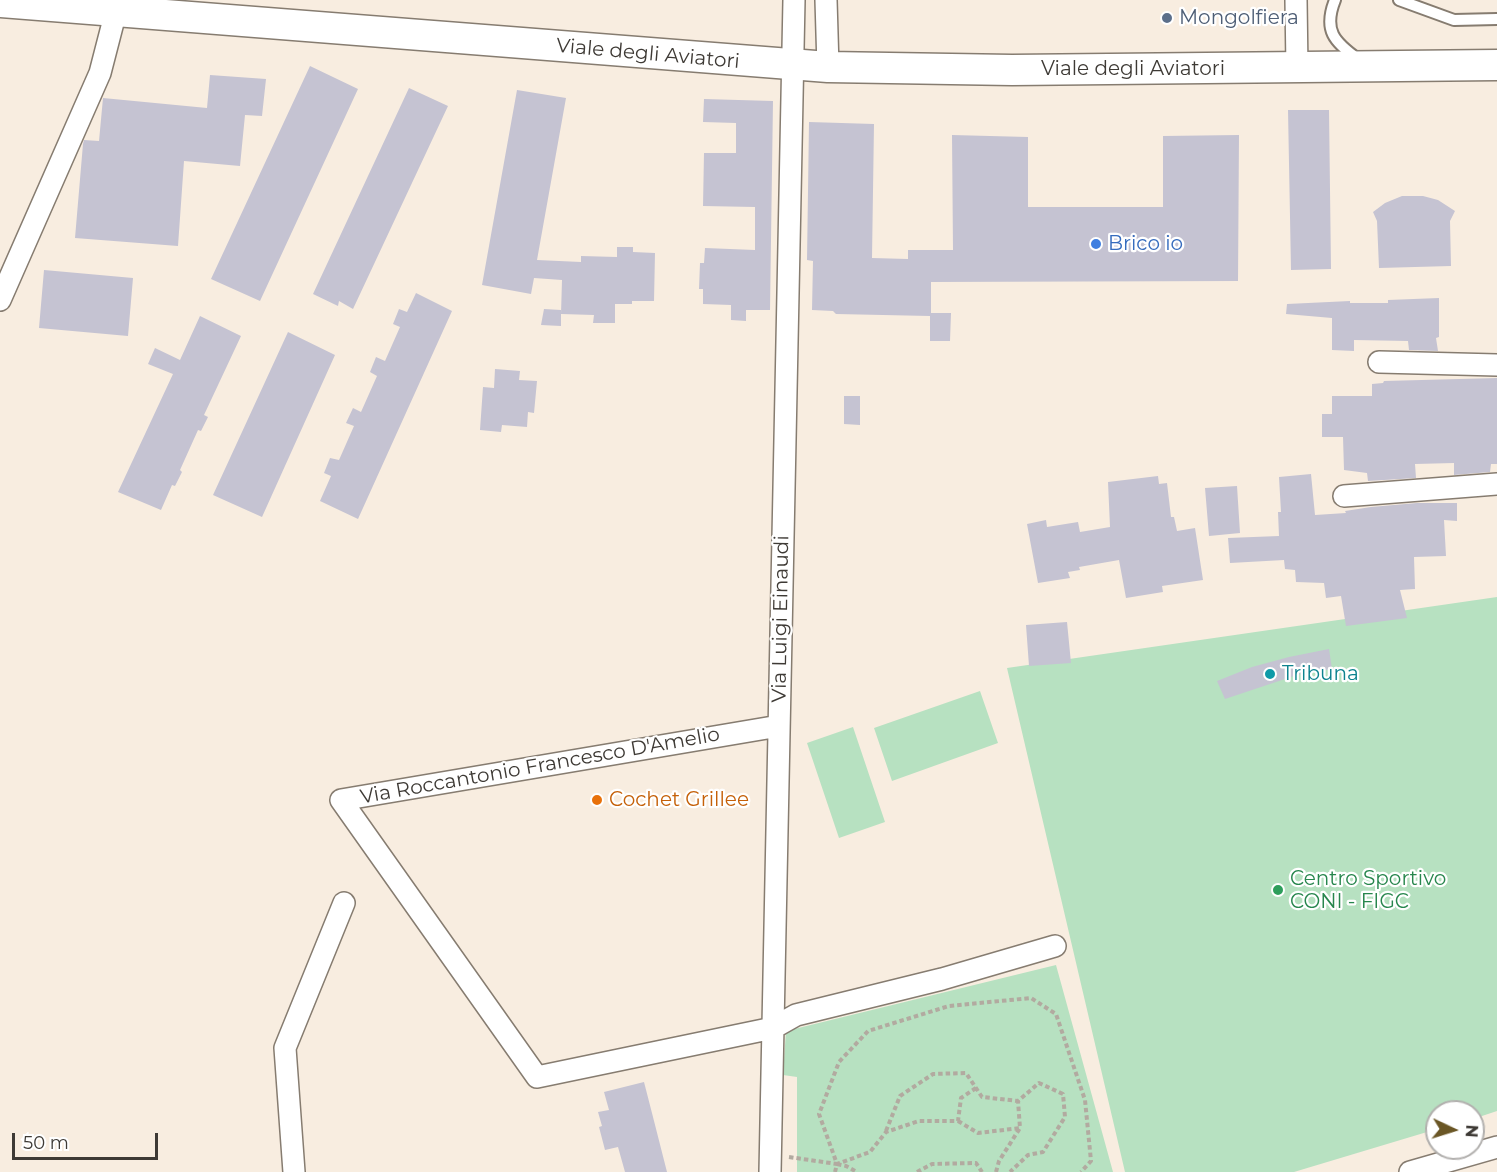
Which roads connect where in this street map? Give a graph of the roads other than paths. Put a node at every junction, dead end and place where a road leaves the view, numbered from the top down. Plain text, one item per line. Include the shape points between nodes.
1 (794, 0) edge
2 (826, 0) edge
3 (1296, 0) edge
4 (1335, 0) edge
5 (1399, 0) edge
6 (0, 2) edge
7 (116, 11) junction
8 (1497, 19) edge
9 (792, 65) junction
10 (1497, 65) edge
11 (1368, 66) junction
12 (828, 67) junction
13 (1297, 68) junction
14 (0, 300) edge
15 (1379, 362) dead end
16 (1497, 365) edge
17 (1497, 484) edge
18 (1344, 495) dead end
19 (779, 726) junction
20 (344, 903) dead end
21 (1054, 946) dead end
22 (773, 1028) junction
23 (1497, 1147) edge
24 (770, 1164) edge
25 (294, 1172) edge
26 (1410, 1172) edge

1 - 9 street, Via Luigi Einaudi
2 - 12 street
3 - 13 street
4 - 11 lane via 1330,26 1336,42
5 - 8 lane via 1454,20
6 - 7 main road, Viale degli Aviatori
7 - 9 main road, Viale degli Aviatori
7 - 14 street via 100,73
9 - 12 main road, Viale degli Aviatori
9 - 19 street, Via Luigi Einaudi
10 - 11 main road, Viale degli Aviatori
11 - 13 main road, Viale degli Aviatori
12 - 13 main road, Viale degli Aviatori
15 - 16 street
17 - 18 street
19 - 22 street, Via Luigi Einaudi
19 - 22 street, Via Roccantonio Francesco D'Amelio via 341,800 537,1077
20 - 25 street via 285,1048
21 - 22 street via 796,1015
22 - 24 street, Via Luigi Einaudi
23 - 26 street

